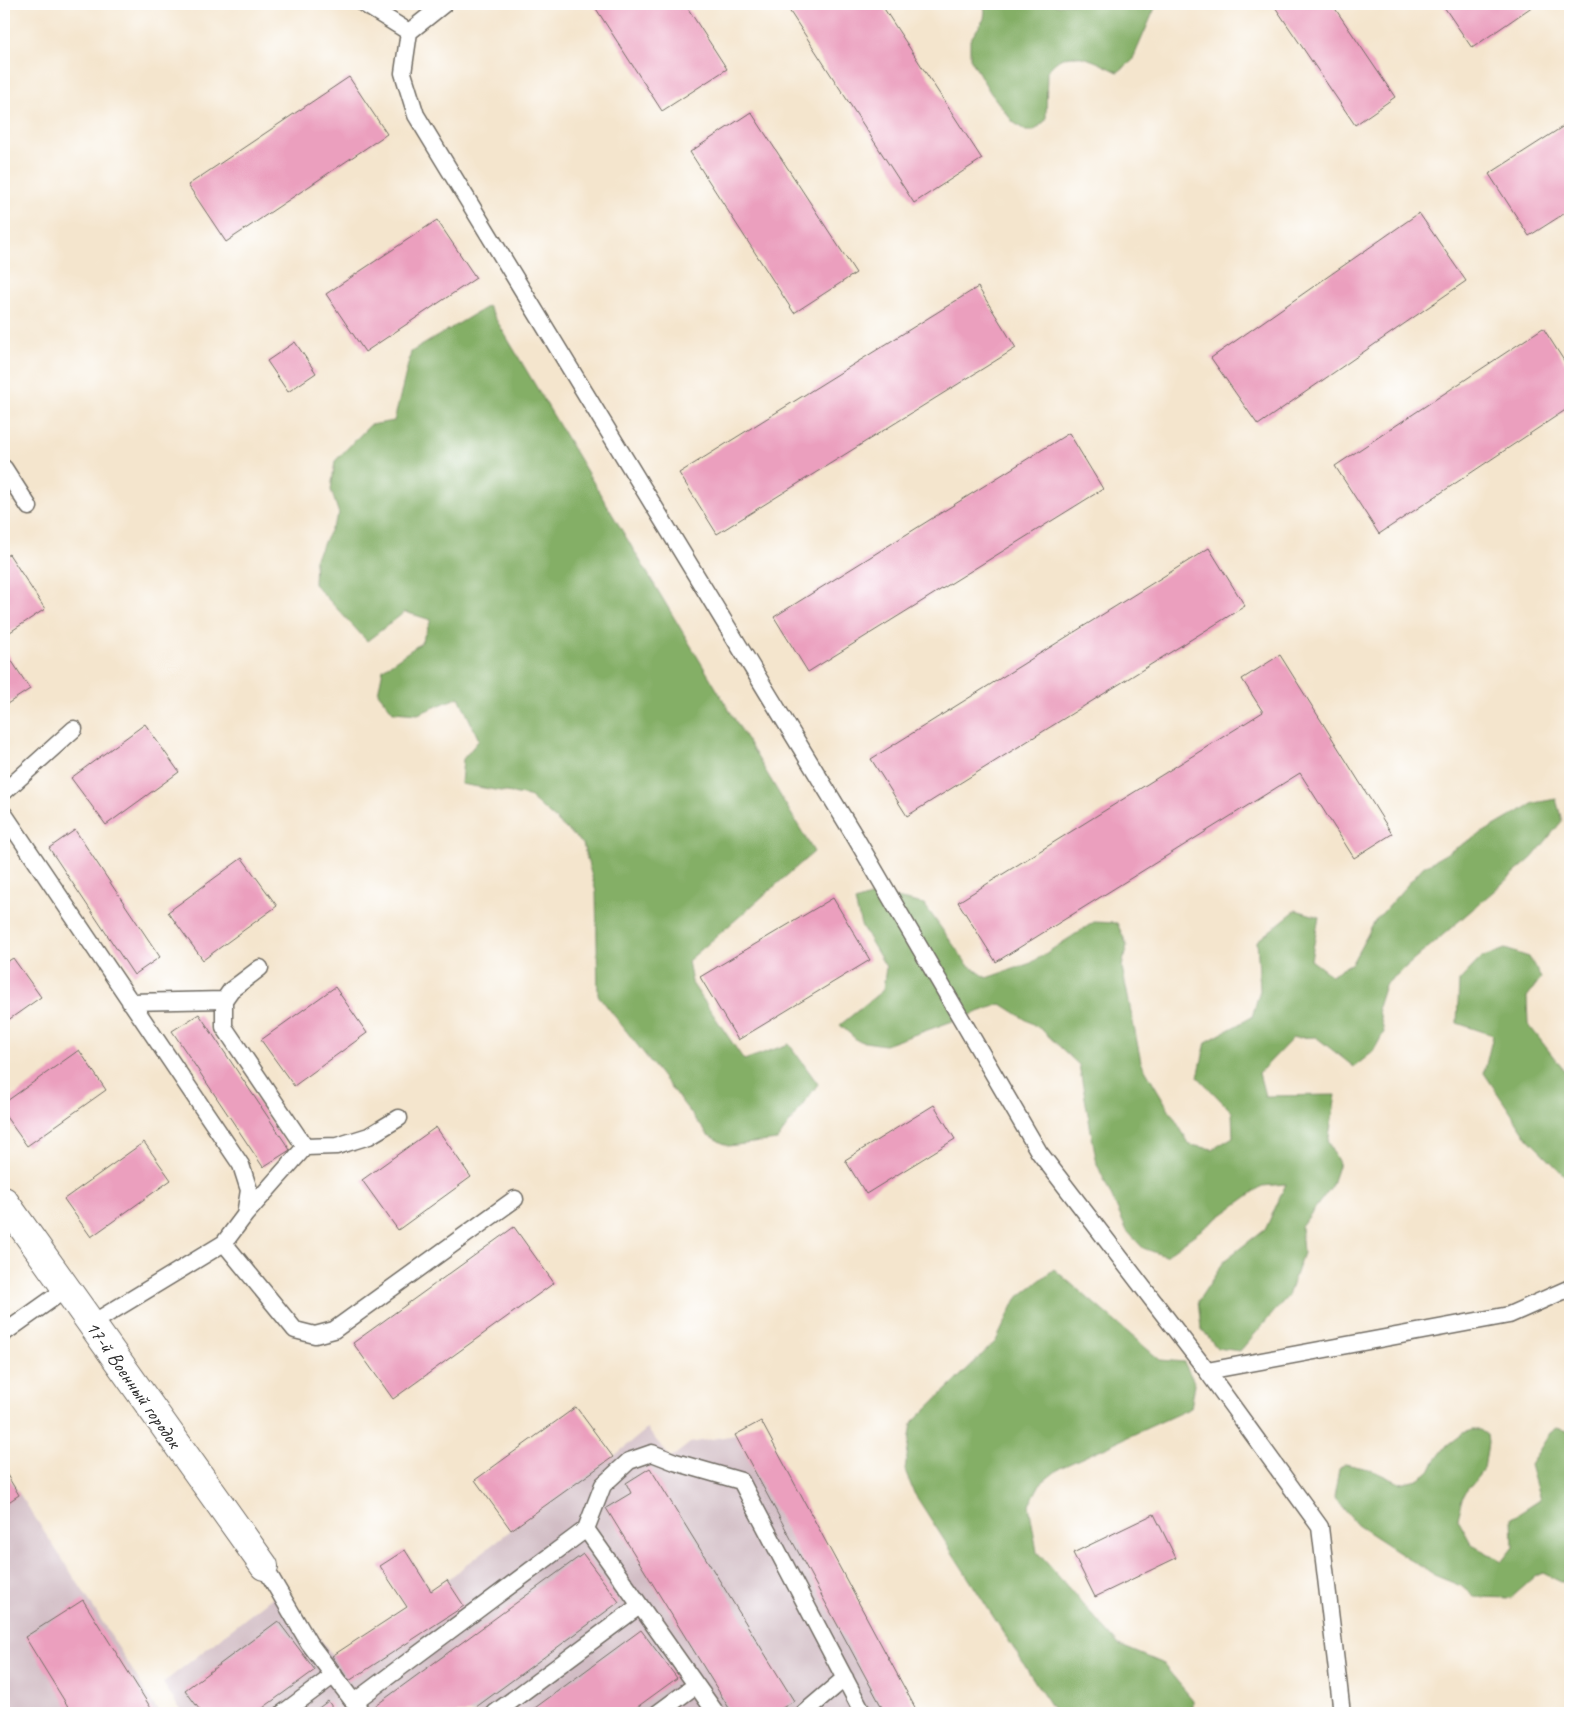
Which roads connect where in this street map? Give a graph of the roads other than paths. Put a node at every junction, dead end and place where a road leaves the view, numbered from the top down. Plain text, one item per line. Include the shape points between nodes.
1 (364, 4) edge
2 (444, 4) edge
3 (409, 32) junction
4 (4, 468) edge
5 (29, 507) dead end
6 (74, 729) dead end
7 (4, 792) edge
8 (4, 814) edge
9 (260, 968) dead end
10 (224, 1000) junction
11 (130, 1002) junction
12 (399, 1118) dead end
13 (305, 1147) junction
14 (515, 1198) dead end
15 (4, 1201) edge
16 (245, 1215) junction
17 (224, 1243) junction
18 (1570, 1288) edge
19 (66, 1289) junction
20 (91, 1324) junction
21 (4, 1333) edge
22 (1207, 1370) junction
23 (586, 1529) junction
24 (264, 1566) joint
25 (639, 1606) junction
26 (334, 1675) junction
27 (844, 1678) junction
28 (696, 1685) junction
29 (358, 1708) edge
30 (283, 1713) edge
31 (495, 1713) edge
32 (658, 1713) edge
33 (716, 1713) edge
34 (804, 1713) edge
35 (863, 1713) edge
36 (1342, 1713) edge

1 - 3 lane
2 - 3 lane
3 - 22 lane via 403,74 416,115 854,835 1039,1152
4 - 5 lane
6 - 7 lane
8 - 11 lane
9 - 10 lane via 231,990
10 - 11 lane
10 - 13 lane via 224,1028
11 - 16 lane via 240,1165 249,1190
12 - 13 lane via 369,1136 337,1146
13 - 16 lane
14 - 17 lane via 334,1330 315,1335 295,1330
15 - 19 street, 17-й Военный городок
16 - 17 lane
17 - 20 lane
18 - 22 lane via 1509,1315
19 - 20 street, 17-й Военный городок
19 - 21 lane
20 - 24 street, 17-й Военный городок
22 - 36 lane via 1320,1527
23 - 25 lane
23 - 27 lane via 604,1484 628,1461 652,1453 741,1482
23 - 29 lane
24 - 26 lane via 309,1643
25 - 28 lane
25 - 31 lane
26 - 29 lane
26 - 30 lane
27 - 34 lane
27 - 35 lane
28 - 32 lane
28 - 33 lane

